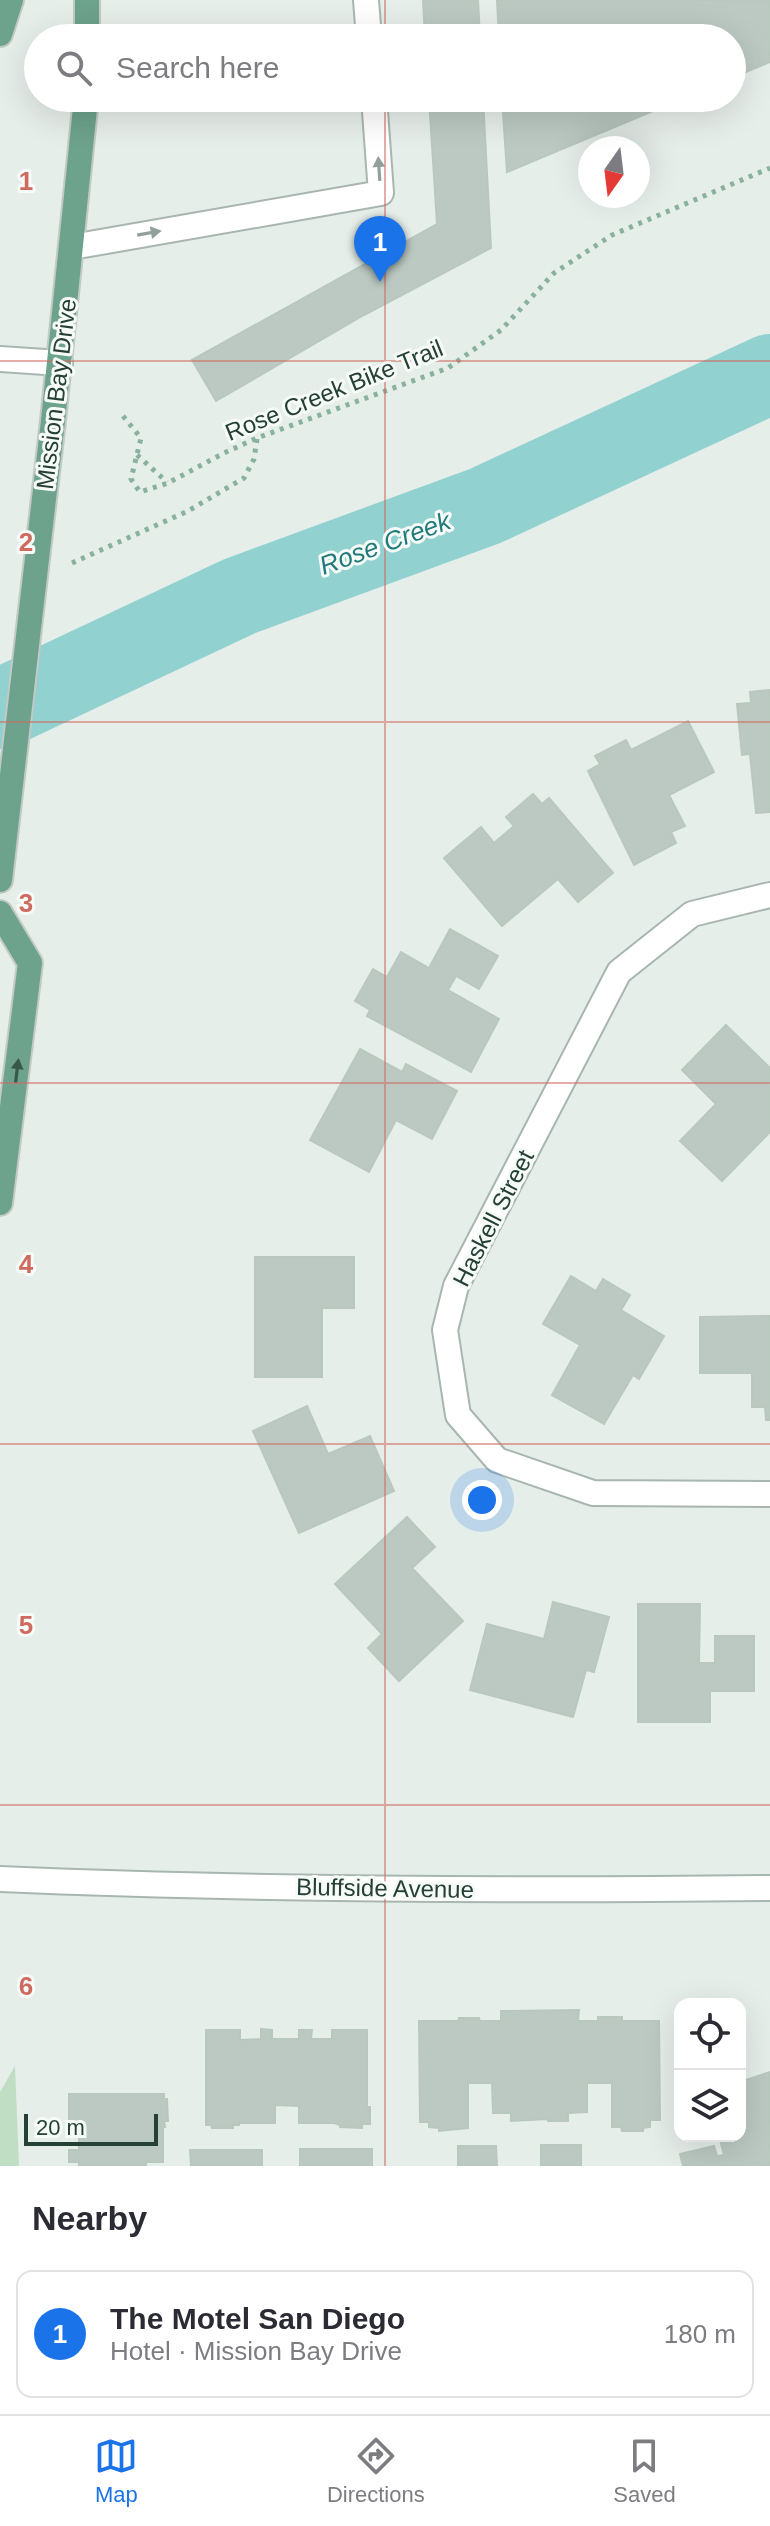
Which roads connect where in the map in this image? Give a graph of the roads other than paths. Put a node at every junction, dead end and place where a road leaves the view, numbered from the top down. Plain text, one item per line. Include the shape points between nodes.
1 (11, 0) edge
2 (87, 0) edge
3 (366, 0) edge
4 (87, 24) edge
5 (368, 24) edge
6 (0, 34) edge
7 (85, 112) edge
8 (375, 112) edge
9 (72, 247) junction
10 (0, 359) edge
11 (60, 363) junction
12 (0, 880) edge
13 (770, 895) edge
14 (0, 913) edge
15 (0, 1203) edge
16 (770, 1494) edge
17 (0, 1879) edge
18 (770, 1888) edge

1 - 6 main road
2 - 4 main road
3 - 5 street
7 - 9 main road, Mission Bay Drive
9 -> 8 street via 381,193
9 - 11 main road, Mission Bay Drive
10 - 11 street
11 - 12 main road, Mission Bay Drive, bridge
13 - 16 street, Haskell Street via 692,914 619,972 456,1286 445,1330 458,1415 497,1460 593,1493
15 -> 14 main road via 30,963
17 - 18 street, Bluffside Avenue via 544,1890

